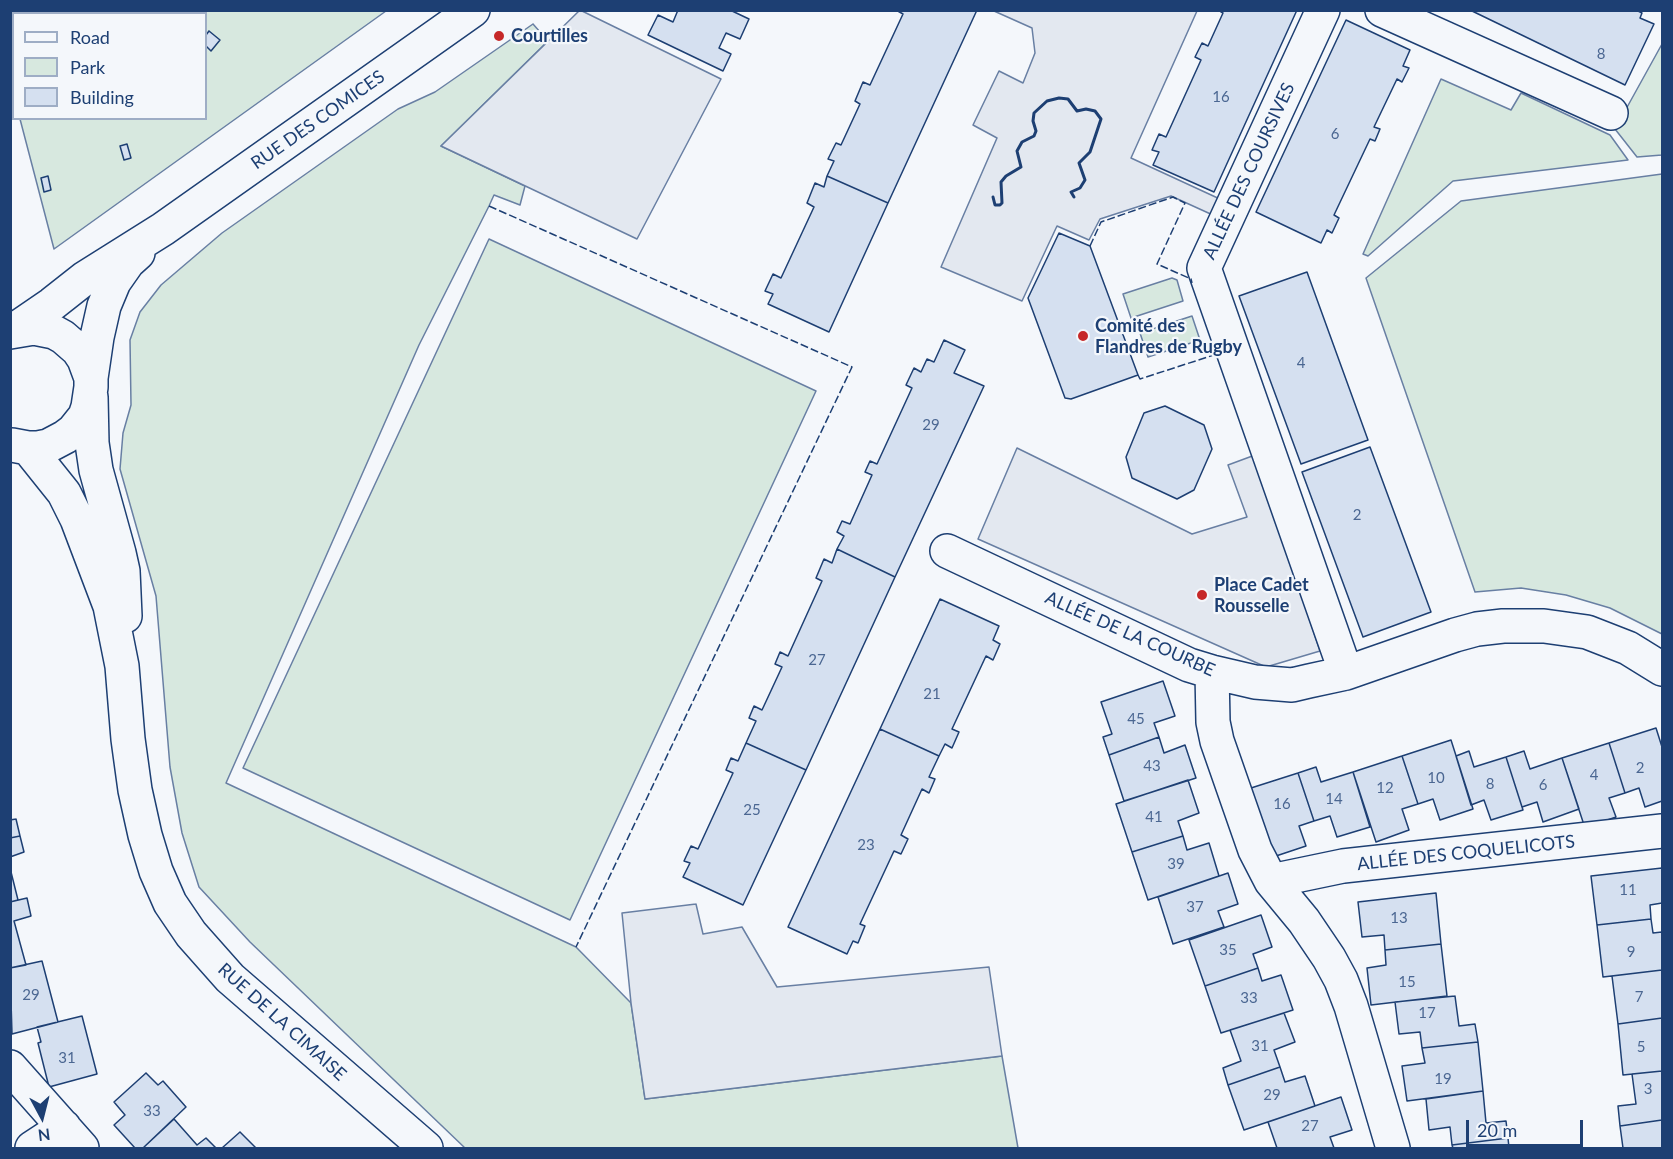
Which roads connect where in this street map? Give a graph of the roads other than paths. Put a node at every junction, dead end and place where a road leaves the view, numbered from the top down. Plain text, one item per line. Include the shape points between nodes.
1 (473, 10) edge
2 (1323, 10) edge
3 (1382, 10) edge
4 (1611, 113) dead end
5 (163, 229) junction
6 (12, 331) edge
7 (91, 387) junction
8 (19, 446) edge
9 (947, 551) dead end
10 (122, 666) junction
11 (1662, 669) edge
12 (1212, 672) junction
13 (1346, 673) junction
14 (1662, 831) edge
15 (1270, 881) junction
16 (10, 1067) edge
17 (73, 1138) edge
18 (32, 1149) edge
19 (426, 1149) edge
20 (1393, 1149) edge

1 - 5 street, RUE DES COMICES
2 - 13 street, ALLÉE DES COURSIVES via 1204,268
3 - 4 street
5 - 6 street, RUE DES COMICES via 85,278
5 - 7 street, RUE DES COMICES via 128,262 114,282 97,337
6 - 7 street via 34,328 63,337 78,350 88,367
7 - 8 street via 84,416 73,431 48,446
7 - 10 street, RUE DE LA CIMAISE via 96,470 123,572
8 - 10 street, RUE DE LA CIMAISE via 57,482 77,519 110,606
9 - 12 street, ALLÉE DE LA COURBE via 1189,665
10 - 19 street, RUE DE LA CIMAISE via 135,790 156,871 170,903 191,934 231,978
11 - 13 street, ALLÉE DE LA COURBE via 1628,648 1587,632 1503,626 1455,635
12 - 13 street, ALLÉE DE LA COURBE via 1292,685
12 - 15 street via 1217,741
14 - 15 street, ALLÉE DES COQUELICOTS via 1343,866
15 - 20 street via 1304,921 1341,980
16 - 17 street
17 - 18 street

